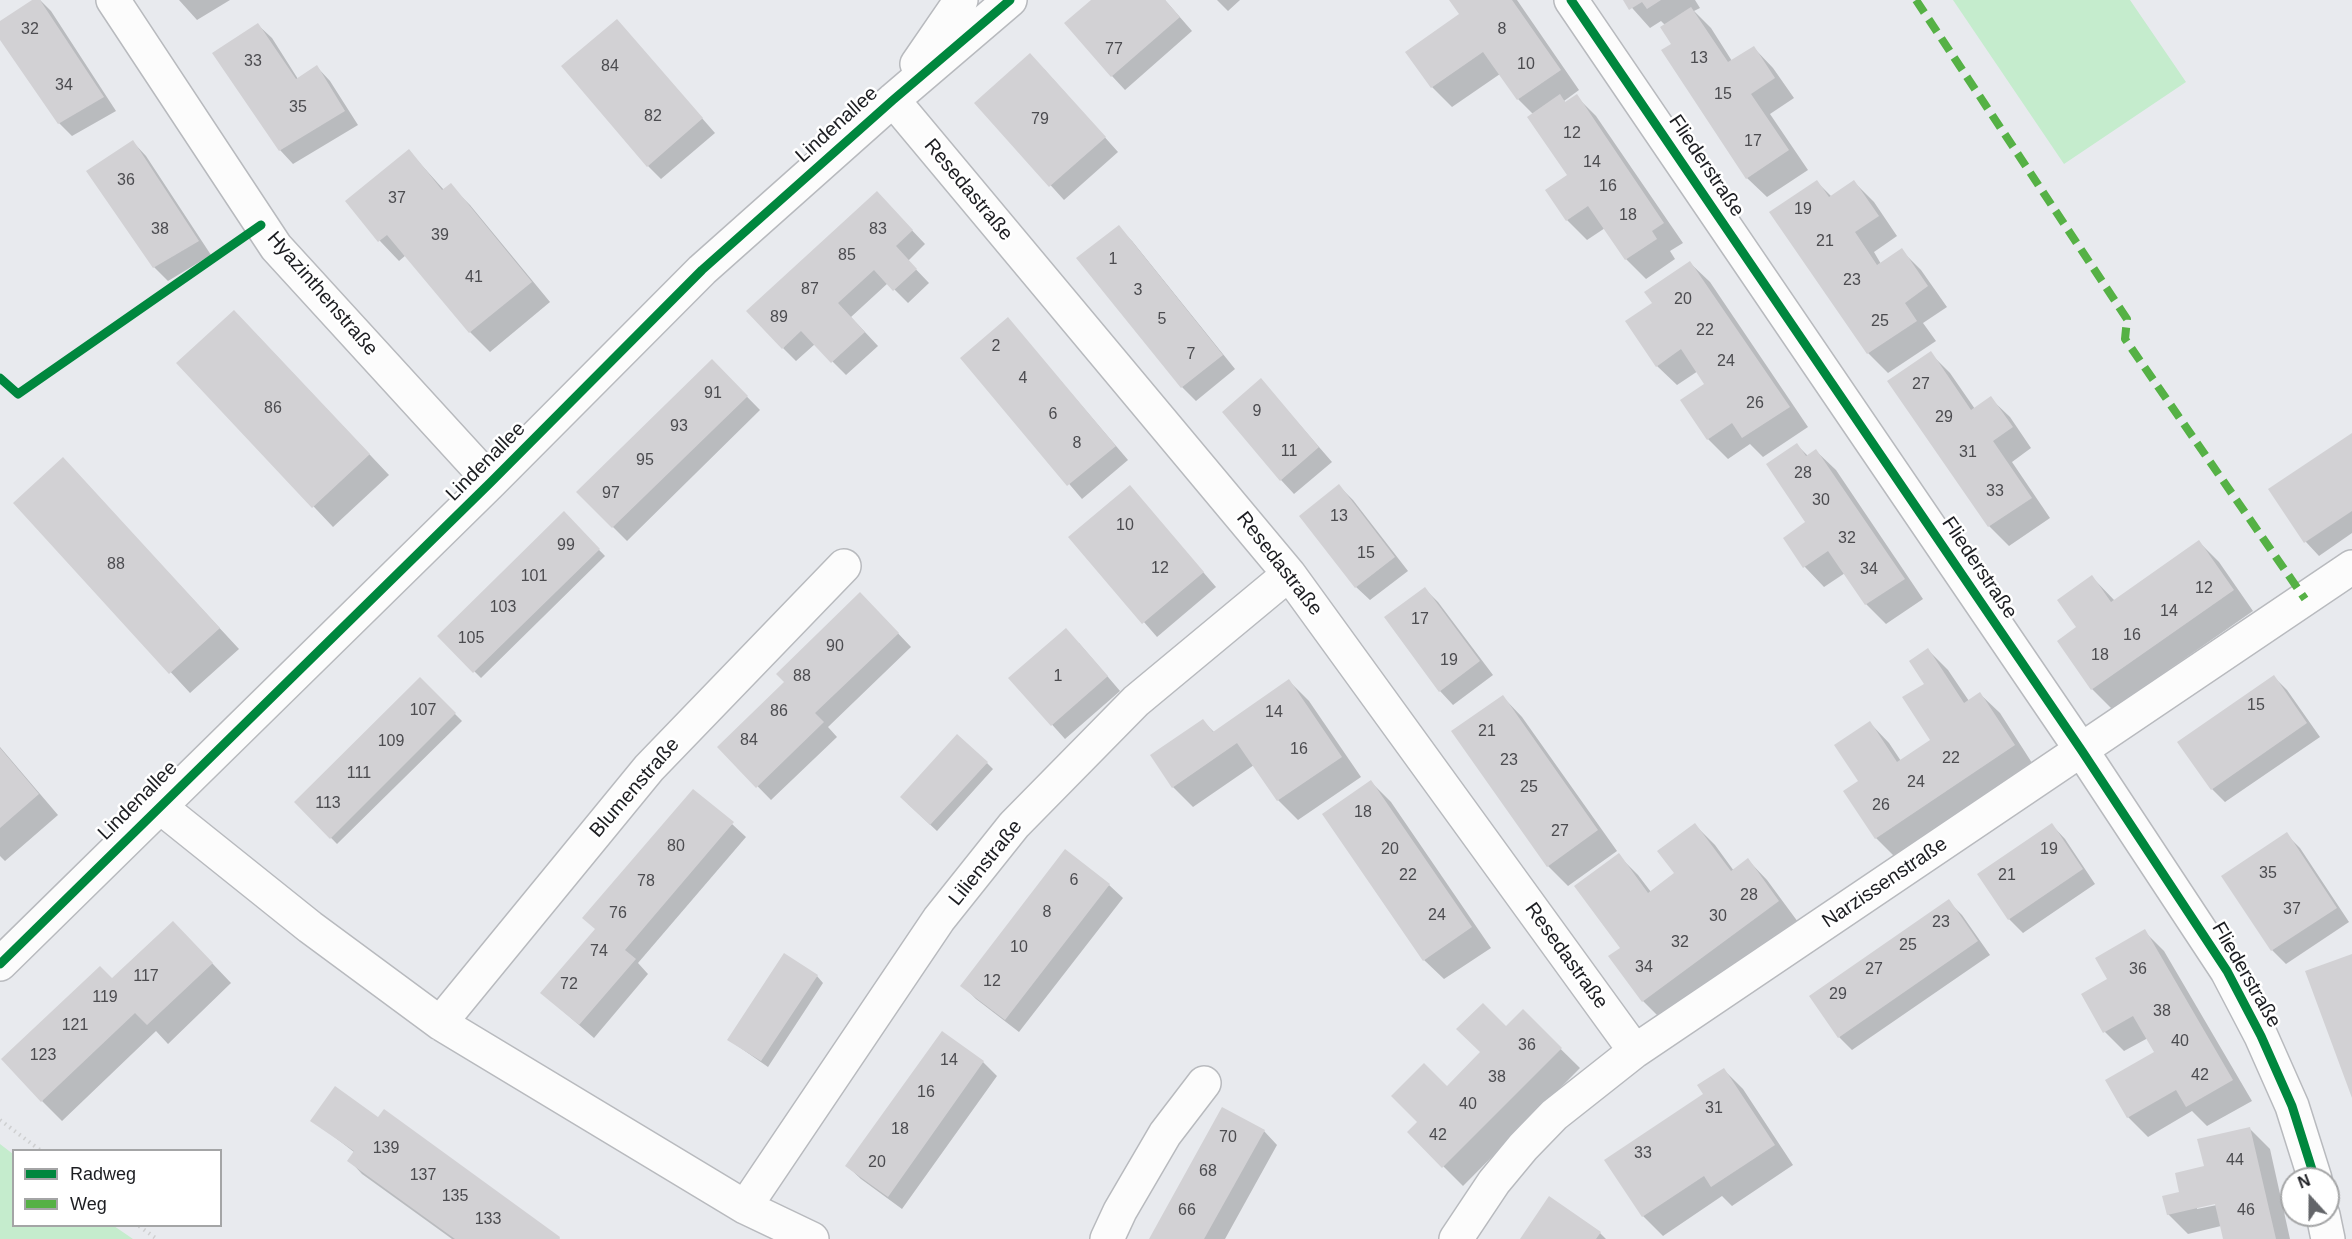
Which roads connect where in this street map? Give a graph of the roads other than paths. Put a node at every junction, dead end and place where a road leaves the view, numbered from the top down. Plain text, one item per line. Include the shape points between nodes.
1 (113, 0) edge
2 (962, 0) edge
3 (1010, 0) edge
4 (1571, 0) edge
5 (892, 100) junction
6 (491, 482) junction
7 (844, 566) dead end
8 (2352, 567) edge
9 (1289, 574) junction
10 (2082, 750) junction
11 (159, 806) junction
12 (0, 964) edge
13 (440, 1023) junction
14 (1635, 1051) junction
15 (1204, 1083) dead end
16 (2311, 1167) edge
17 (745, 1207) junction
18 (812, 1239) edge
19 (1107, 1239) edge
20 (1456, 1239) edge

1 - 6 street, Hyazinthenstraße via 276,247
2 - 5 street, Lindenallee
3 - 5 street, Lindenallee
4 - 10 street, Fliederstraße
5 - 6 street, Lindenallee via 702,270
5 - 9 street, Resedastraße
6 - 11 street, Lindenallee
7 - 13 street, Blumenstraße via 649,768
8 - 10 street, Narzissenstraße
9 - 14 street, Resedastraße
9 - 17 street, Lilienstraße via 1136,701 1014,825 939,919
10 - 14 street, Narzissenstraße
10 - 16 street, Fliederstraße via 2227,971 2292,1106
11 - 12 street, Lindenallee
11 - 13 street via 310,927
13 - 17 street
14 - 20 street, Narzissenstraße via 1554,1115 1523,1147
15 - 19 street via 1165,1134
17 - 18 street

